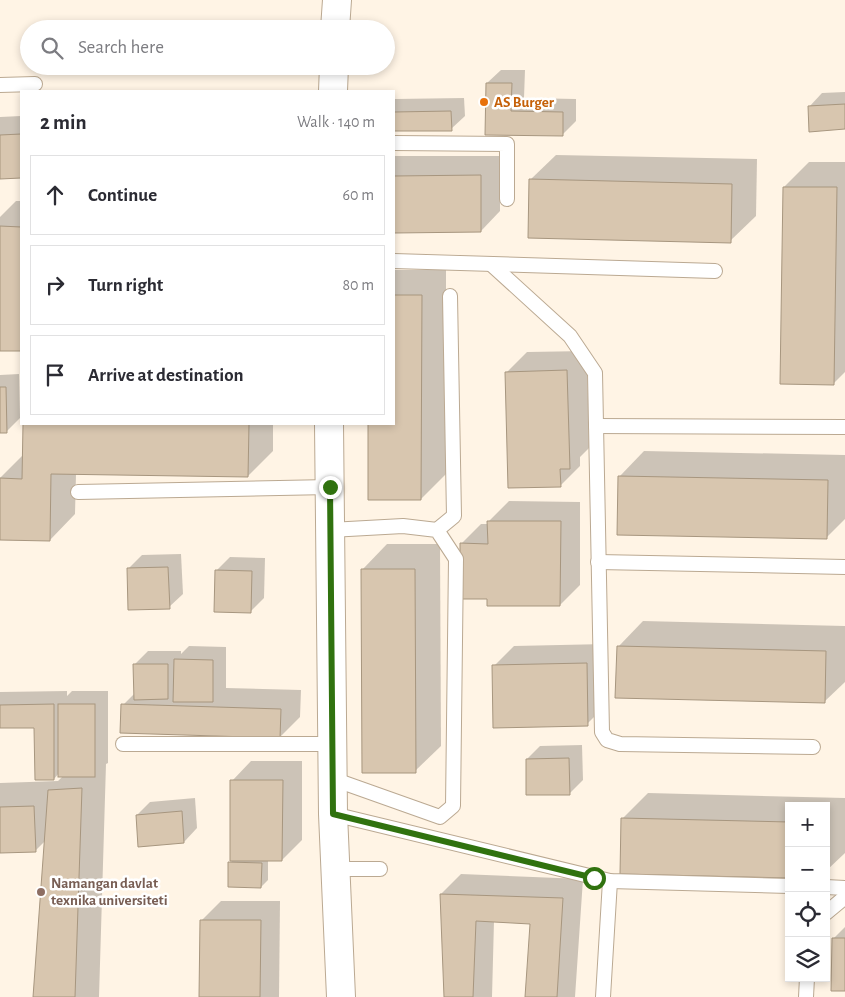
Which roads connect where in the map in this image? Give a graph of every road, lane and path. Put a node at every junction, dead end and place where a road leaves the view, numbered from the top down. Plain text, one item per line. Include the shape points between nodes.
1 (336, 0) edge
2 (335, 20) edge
3 (334, 75) edge
4 (35, 84) dead end
5 (0, 85) edge
6 (333, 90) edge
7 (395, 143) edge
8 (507, 199) dead end
9 (395, 261) edge
10 (491, 264) junction
11 (715, 271) dead end
12 (450, 296) dead end
13 (329, 425) edge
14 (596, 426) junction
15 (845, 427) edge
16 (330, 487) junction
17 (78, 492) dead end
18 (330, 530) junction
19 (437, 530) junction
20 (598, 562) junction
21 (845, 567) edge
22 (123, 744) dead end
23 (332, 744) junction
24 (813, 747) dead end
25 (333, 779) junction
26 (333, 814) junction
27 (336, 868) junction
28 (380, 869) dead end
29 (610, 881) junction
30 (785, 886) edge
31 (830, 887) edge
32 (845, 888) edge
33 (845, 897) edge
34 (830, 909) edge
35 (807, 982) edge
36 (341, 997) edge
37 (603, 997) edge
38 (806, 997) edge

1 - 2 street
3 - 6 street
4 - 5 lane
7 - 8 lane via 507,144
9 - 10 lane
10 - 11 lane
10 - 14 lane via 570,336 594,373
12 - 19 lane via 454,516
13 - 16 street
14 - 15 lane
14 - 20 lane
16 - 17 lane
16 - 18 street
18 - 19 lane via 403,526
18 - 23 street
19 - 25 lane via 456,559 453,806 440,817
20 - 21 lane
20 - 24 lane via 602,732 607,740 620,744
22 - 23 lane
23 - 25 street
25 - 26 street
26 - 27 street
26 - 29 lane
27 - 28 lane
27 - 36 street
29 - 30 lane
29 - 37 lane
31 - 32 lane
33 - 34 lane
35 - 38 lane

